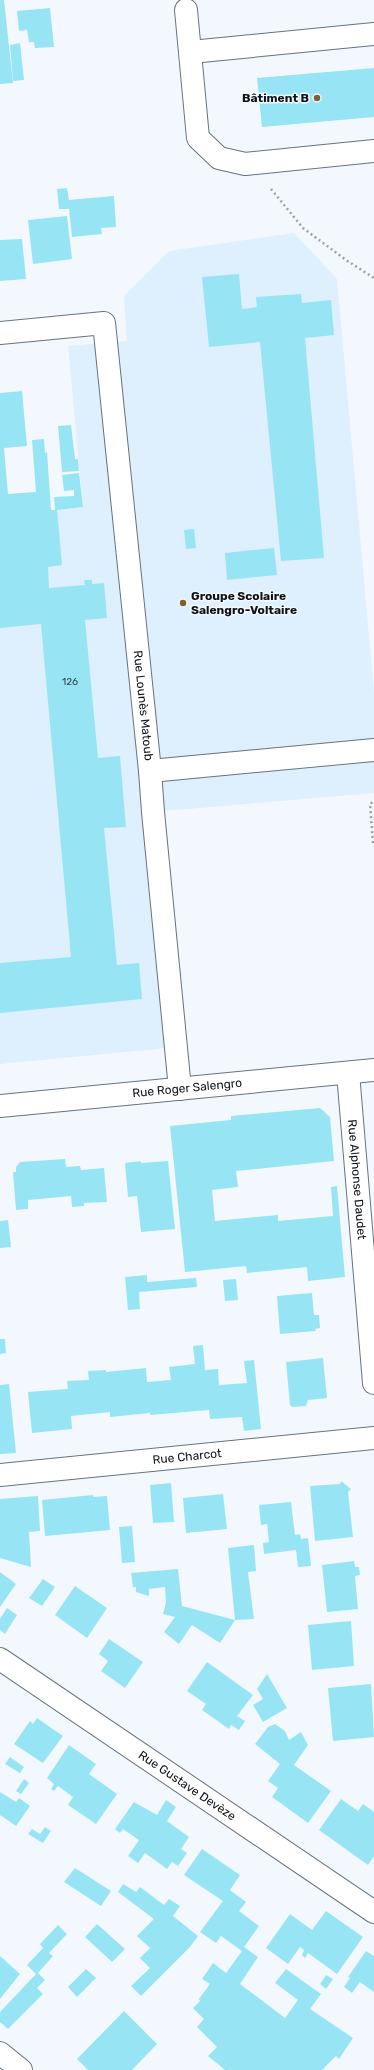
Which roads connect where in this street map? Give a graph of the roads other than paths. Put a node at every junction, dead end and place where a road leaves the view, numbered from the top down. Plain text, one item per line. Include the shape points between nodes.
1 (186, 10) dead end
2 (374, 34) edge
3 (190, 52) junction
4 (374, 151) edge
5 (0, 333) edge
6 (374, 750) edge
7 (150, 771) junction
8 (374, 1070) edge
9 (348, 1073) junction
10 (180, 1088) junction
11 (0, 1106) edge
12 (374, 1383) edge
13 (374, 1438) edge
14 (0, 1476) edge
15 (0, 1659) edge
16 (374, 1912) edge
17 (0, 2053) edge
18 (21, 2070) edge

1 - 3 street
2 - 3 street
3 - 4 street via 198,138 219,158 245,164
5 - 7 street, Rue Lounès Matoub via 104,323
6 - 7 street
7 - 10 street, Rue Lounès Matoub
8 - 9 street, Rue Roger Salengro
9 - 10 street, Rue Roger Salengro
9 - 12 street, Rue Alphonse Daudet
10 - 11 street, Rue Roger Salengro
13 - 14 street, Rue Charcot
15 - 16 street, Rue Gustave Devèze
17 - 18 street

